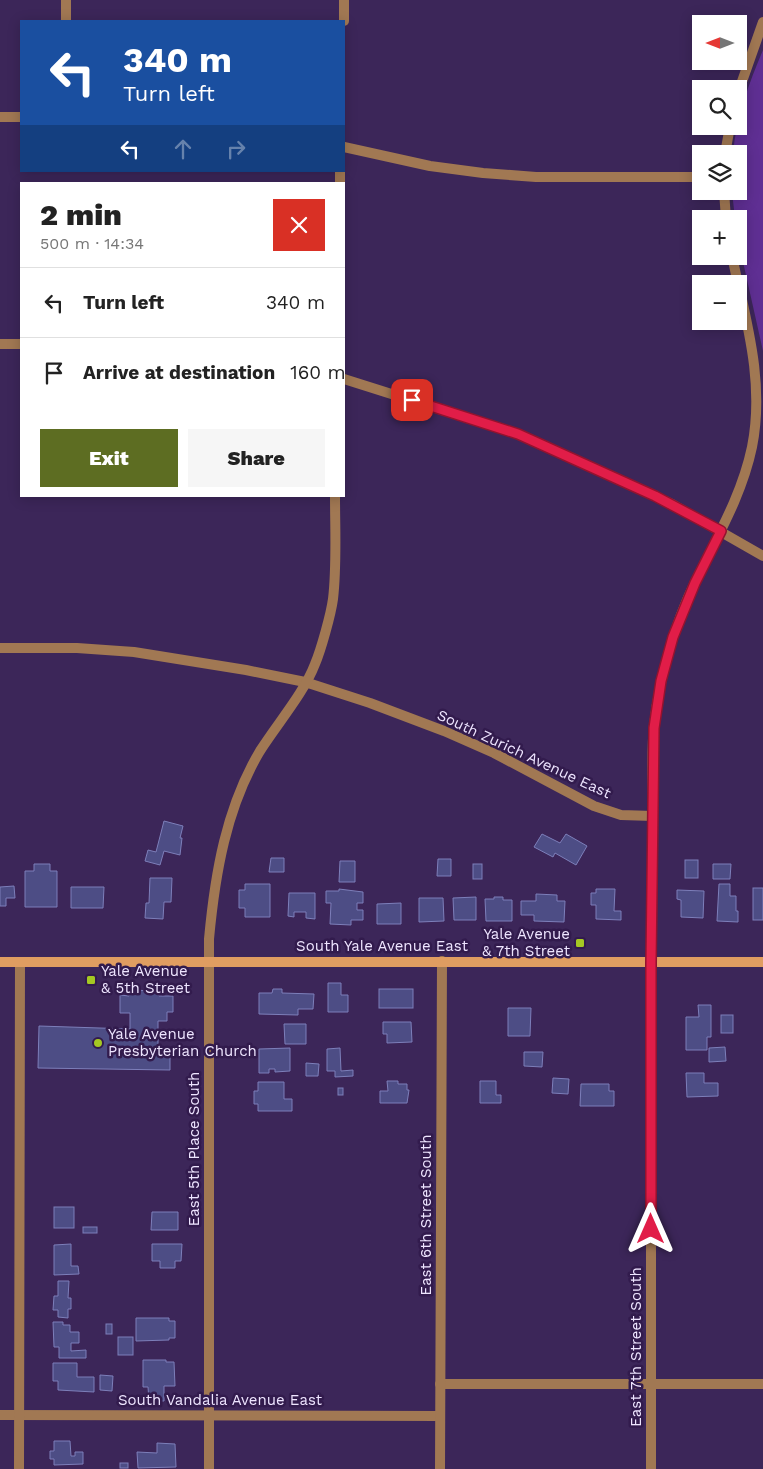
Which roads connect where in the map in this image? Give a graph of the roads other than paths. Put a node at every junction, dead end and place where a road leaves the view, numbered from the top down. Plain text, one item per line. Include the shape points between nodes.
1 (66, 0) edge
2 (344, 0) edge
3 (66, 20) edge
4 (344, 20) edge
5 (763, 22) edge
6 (743, 80) edge
7 (0, 117) edge
8 (20, 117) edge
9 (345, 147) edge
10 (692, 177) edge
11 (747, 323) edge
12 (0, 344) edge
13 (20, 344) edge
14 (345, 379) edge
15 (335, 497) edge
16 (721, 531) junction
17 (763, 556) edge
18 (0, 648) edge
19 (305, 682) junction
20 (653, 816) junction
21 (210, 961) junction
22 (442, 961) junction
23 (0, 962) edge
24 (20, 962) junction
25 (763, 962) edge
26 (651, 963) junction
27 (440, 1384) junction
28 (651, 1384) junction
29 (763, 1384) edge
30 (209, 1415) junction
31 (0, 1416) edge
32 (19, 1416) junction
33 (440, 1416) junction
34 (19, 1469) edge
35 (209, 1469) edge
36 (440, 1469) edge
37 (652, 1469) edge

1 - 3 street
2 - 4 street
5 - 6 street
7 - 8 street
9 - 10 street via 430,166 536,177
11 - 16 street, East 7th Street South via 756,378 756,412 746,471
12 - 13 street
14 - 16 street via 518,434 655,496
15 - 19 street, East 5th Place South via 333,600 315,664
16 - 17 street
16 - 20 street, East 7th Street South via 695,583 666,659 654,728
18 - 19 street, South Zurich Avenue East via 134,652
19 - 20 street, South Zurich Avenue East via 444,730 594,806 621,815
19 - 21 street, East 5th Place South via 243,784 227,829 213,895
20 - 26 street, East 7th Street South
21 - 22 main road, South Yale Avenue East
21 - 24 main road, South Yale Avenue East
21 - 30 street, East 5th Place South
22 - 26 main road, South Yale Avenue East
22 - 27 street, East 6th Street South
23 - 24 main road, South Yale Avenue East
24 - 32 street
25 - 26 main road, South Yale Avenue East
26 - 28 street, East 7th Street South
27 - 28 street
27 - 33 street, East 6th Street South
28 - 29 street
28 - 37 street, East 7th Street South
30 - 32 street, South Vandalia Avenue East
30 - 33 street, South Vandalia Avenue East
30 - 35 street, East 5th Place South
31 - 32 street, South Vandalia Avenue East
32 - 34 street
33 - 36 street, East 6th Street South

